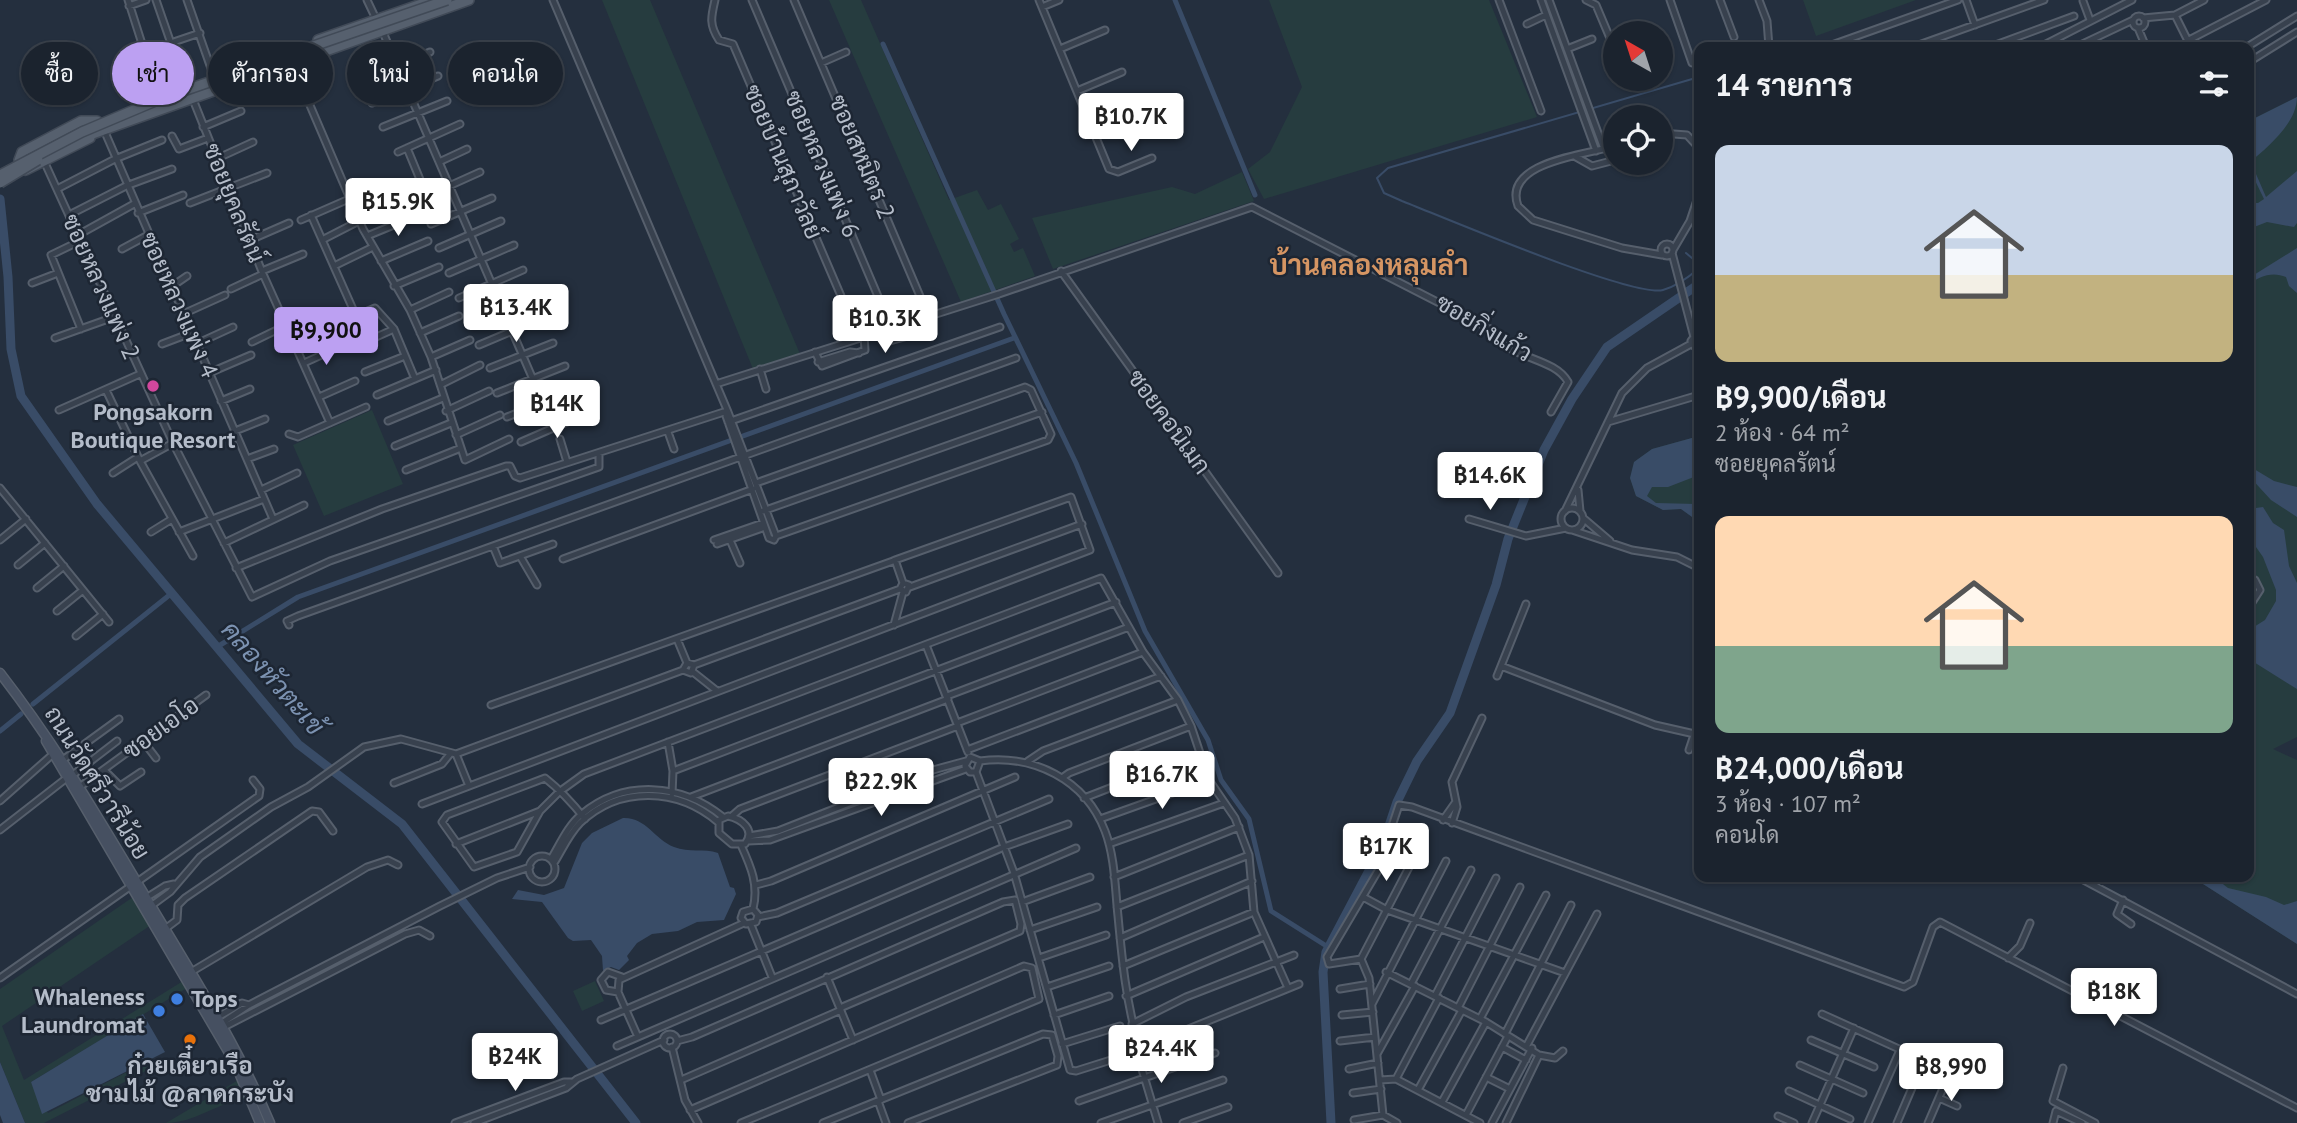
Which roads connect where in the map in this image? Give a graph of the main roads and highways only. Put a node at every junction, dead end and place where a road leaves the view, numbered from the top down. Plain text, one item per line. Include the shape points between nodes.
1 (447, 0) edge
2 (456, 0) edge
3 (469, 0) edge
4 (433, 4) edge
5 (101, 126) junction
6 (0, 177) edge
7 (0, 673) edge
8 (23, 702) junction
9 (71, 776) junction
10 (134, 884) junction
11 (218, 1023) junction
12 (260, 1123) edge
13 (270, 1123) edge

1 - 6 main road, bridge via 160,99 82,132
2 - 4 main road
3 - 5 main road
4 - 5 main road via 376,19 186,87
4 - 6 main road, bridge via 115,121
5 - 5 main road via 81,121 18,154 24,170
5 - 6 main road, bridge
7 - 8 main road
8 - 9 main road, ถนนวัดศรีวารีน้อย
8 - 9 main road, ถนนวัดศรีวารีน้อย
9 - 10 main road, ถนนวัดศรีวารีน้อย
9 - 10 main road, ถนนวัดศรีวารีน้อย via 81,786
10 - 11 main road, ถนนวัดศรีวารีน้อย
10 - 11 main road, ถนนวัดศรีวารีน้อย via 149,902
11 - 12 main road, ถนนวัดศรีวารีน้อย
11 - 13 main road, ถนนวัดศรีวารีน้อย

